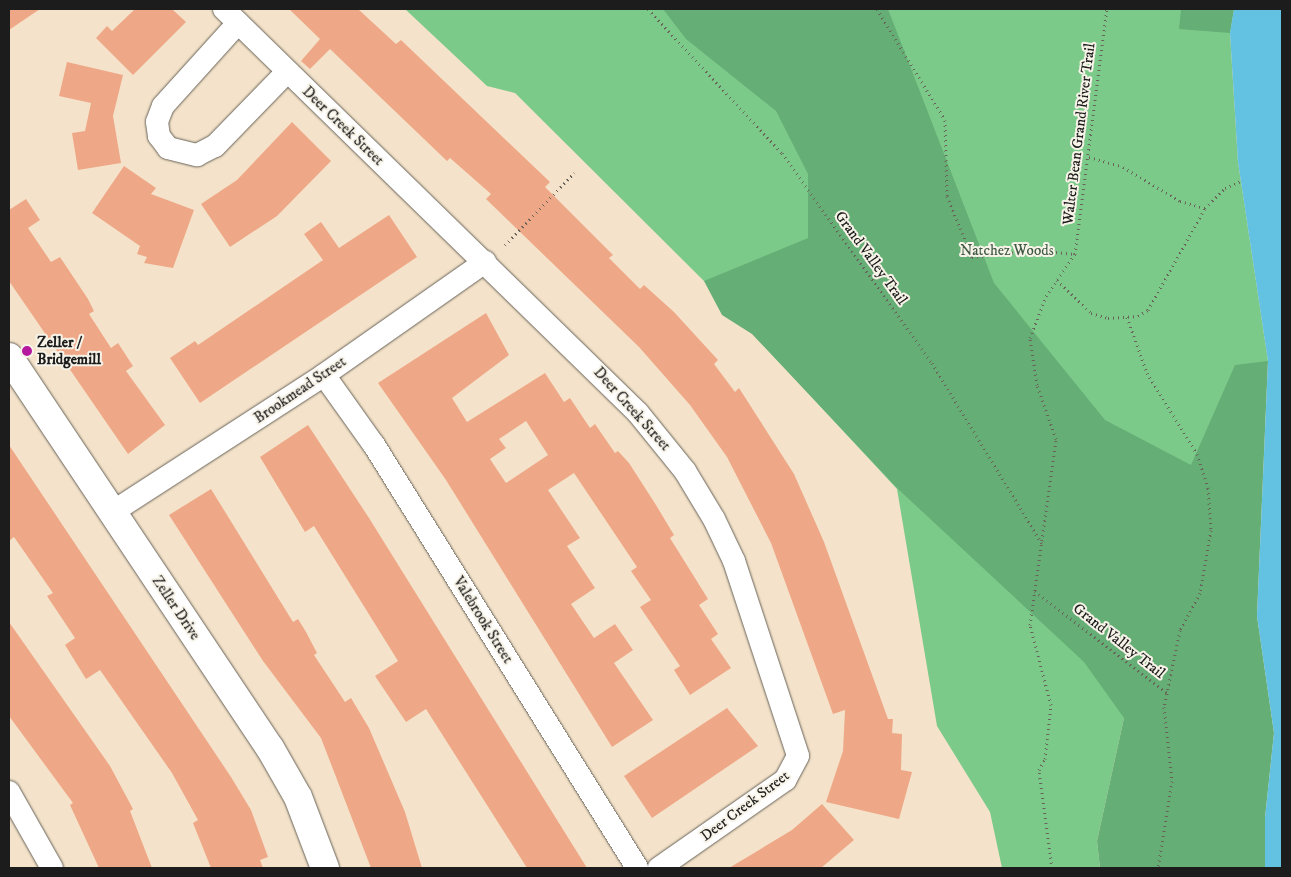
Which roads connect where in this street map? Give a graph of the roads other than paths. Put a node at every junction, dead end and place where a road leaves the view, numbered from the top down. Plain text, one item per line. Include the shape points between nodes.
1 (231, 16) edge
2 (287, 72) junction
3 (485, 262) junction
4 (9, 357) edge
5 (324, 374) junction
6 (111, 513) junction
7 (9, 792) edge
8 (52, 868) edge
9 (325, 868) edge
10 (637, 868) edge
11 (659, 868) edge

1 - 2 street, Deer Creek Street
1 - 2 street via 162,106 157,122 159,136 168,148 197,155 215,146
2 - 3 street, Deer Creek Street
3 - 5 street, Brookmead Street
3 - 11 street, Deer Creek Street via 638,413 685,471 734,561 798,747 796,765 785,780
4 - 6 street, Zeller Drive
5 - 6 street, Brookmead Street
5 - 10 street, Valebrook Street via 374,445
6 - 9 street, Zeller Drive via 270,748 298,797
7 - 8 street

